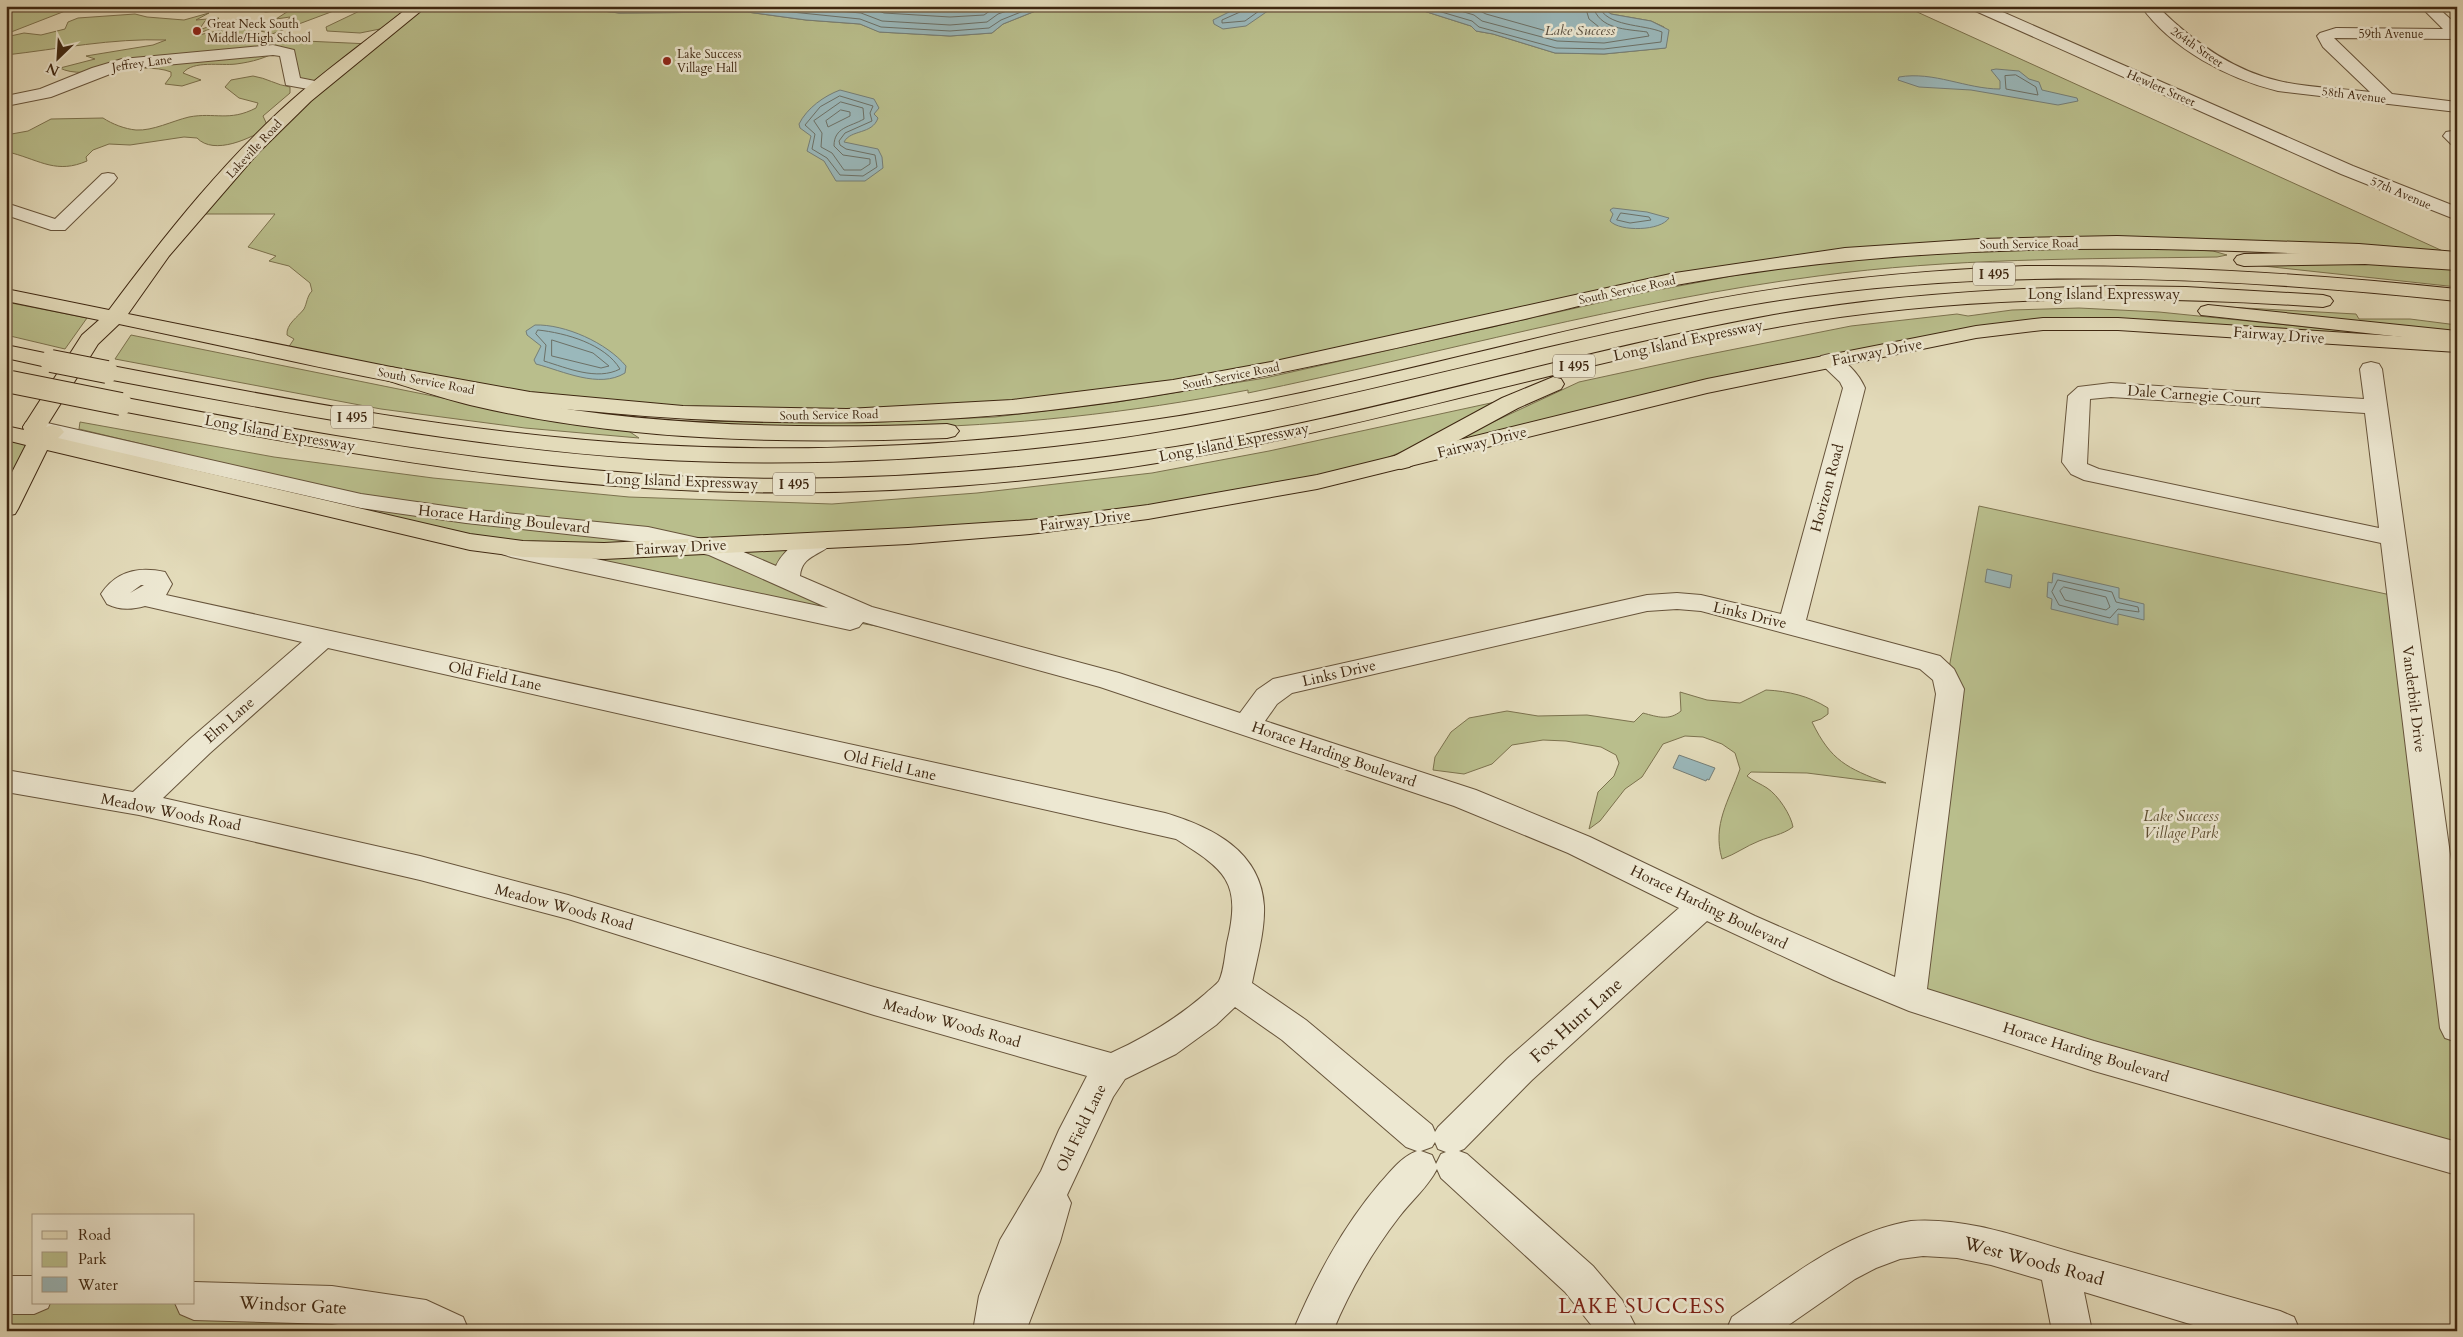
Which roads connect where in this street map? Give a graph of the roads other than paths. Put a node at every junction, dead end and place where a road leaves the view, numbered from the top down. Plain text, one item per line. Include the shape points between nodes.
1 (420, 6) edge
2 (1976, 6) edge
3 (2148, 6) edge
4 (2427, 6) edge
5 (2457, 34) edge
6 (2251, 78) joint
7 (322, 83) junction
8 (2388, 100) junction
9 (6, 101) edge
10 (2457, 107) edge
11 (2347, 170) joint
12 (108, 178) dead end
13 (6, 209) edge
14 (2457, 214) edge
15 (2457, 258) edge
16 (2457, 264) edge
17 (1958, 276) junction
18 (6, 295) edge
19 (2457, 296) edge
20 (2457, 314) edge
21 (114, 318) junction
22 (1775, 321) junction
23 (2457, 337) edge
24 (1687, 339) junction
25 (2457, 346) edge
26 (6, 351) edge
27 (1829, 361) junction
28 (1440, 366) junction
29 (2370, 369) dead end
30 (391, 374) junction
31 (8, 386) edge
32 (2376, 407) junction
33 (6, 433) edge
34 (42, 433) junction
35 (1401, 462) junction
36 (6, 509) edge
37 (2392, 538) junction
38 (822, 540) junction
39 (704, 546) junction
40 (503, 547) junction
41 (787, 580) junction
42 (147, 596) dead end
43 (1792, 625) junction
44 (322, 639) junction
45 (964, 642) junction
46 (1247, 725) junction
47 (6, 781) edge
48 (139, 804) junction
49 (1704, 905) junction
50 (1234, 988) junction
51 (1909, 997) junction
52 (2457, 1028) edge
53 (1113, 1068) junction
54 (1436, 1152) junction
55 (2457, 1159) edge
56 (1056, 1180) junction
57 (2059, 1266) junction
58 (6, 1295) edge
59 (32, 1296) edge
60 (195, 1301) edge
61 (449, 1331) edge
62 (993, 1331) edge
63 (1006, 1331) edge
64 (1312, 1331) edge
65 (1618, 1331) edge
66 (1746, 1331) edge
67 (2072, 1331) edge
68 (2280, 1331) edge

1 - 7 main road, Lakeville Road
2 - 11 street, Hewlett Street
3 - 6 street, 264th Street via 2175,34 2228,69
4 - 5 street
5 - 8 street, 59th Avenue via 2336,33 2325,36 2329,44
6 - 8 street, 58th Avenue via 2278,86
7 - 9 street, Jeffrey Lane via 292,82 289,55 284,51 268,50 122,64 45,94
7 - 21 main road, Lakeville Road via 244,158 162,252
8 - 10 street, 58th Avenue
11 - 14 street, 57th Avenue
12 - 13 street via 58,226
15 - 30 main road, South Service Road via 2359,250 2097,242 1979,245 1845,254 1666,281 1222,379 1111,396 957,411 791,416 630,410 530,399
16 - 17 main road via 2365,258 2052,263
17 - 19 main road, Long Island Expressway / I 495 via 2056,272 2212,274
17 - 28 main road, Long Island Expressway / I 495 via 1822,288 1732,302
18 - 21 main road, South Service Road
20 - 22 main road, Long Island Expressway / I 495 via 2280,298 2105,293 1958,298 1866,307
21 - 30 main road, South Service Road
21 - 34 main road, Lakeville Road via 110,342
22 - 23 main road via 1990,306 2099,304 2176,308
22 - 24 main road, Long Island Expressway / I 495
24 - 31 main road, Long Island Expressway / I 495 via 1209,448 1042,471 926,480 809,484 635,480 423,458 112,409
24 - 35 main road via 1533,392
25 - 27 main road, Fairway Drive via 2067,324 1994,329
26 - 28 main road, Long Island Expressway / I 495, bridge via 340,415 497,438 629,450 796,455 966,448 1134,430 1243,411
27 - 35 main road, Fairway Drive via 1707,386
27 - 43 street, Horizon Road via 1850,379 1854,388
28 - 30 main road via 1354,374 1216,404 1113,418 1001,428 862,433 722,431 624,423 481,401
29 - 32 street, Vanderbilt Drive
32 - 37 street, Vanderbilt Drive
32 - 37 street, Dale Carnegie Court via 2099,389 2080,396 2083,468
33 - 34 main road
34 - 36 main road, Lakeville Road
34 - 39 street, Horace Harding Boulevard via 361,501 466,516 648,535
34 - 40 main road, Horace Harding Boulevard via 433,534
35 - 38 main road, Fairway Drive via 1262,493 1148,512 1021,528
37 - 52 street, Vanderbilt Drive
38 - 39 main road, Fairway Drive
38 - 41 street via 791,561
39 - 40 main road, Fairway Drive via 585,552
39 - 41 street, Horace Harding Boulevard
40 - 45 street, Horace Harding Boulevard via 854,622
41 - 45 street, Horace Harding Boulevard via 864,613
42 - 44 street, Old Field Lane via 158,602
43 - 46 street, Links Drive via 1701,604 1647,603 1283,686 1266,697
43 - 51 street, Links Drive via 1926,660 1940,669 1949,684
44 - 48 street, Elm Lane
44 - 50 street, Old Field Lane via 1182,829 1225,855 1244,881 1247,923
45 - 46 street, Horace Harding Boulevard via 1102,678
46 - 49 street, Horace Harding Boulevard via 1465,798 1579,845
47 - 48 street, Meadow Woods Road
48 - 53 street, Meadow Woods Road via 401,863 568,907 874,1001
49 - 51 street, Horace Harding Boulevard
49 - 54 street, Fox Hunt Lane via 1520,1069
50 - 53 street, Old Field Lane via 1164,1044
50 - 54 street via 1294,1030
51 - 55 street, Horace Harding Boulevard via 2094,1056
53 - 56 street, Old Field Lane via 1088,1107
54 - 64 street, Fox Hunt Lane via 1400,1187 1360,1241 1323,1305
54 - 65 street via 1578,1280 1608,1314
56 - 62 street, Old Field Lane via 1014,1253 999,1296
56 - 63 street, Old Field Lane via 1047,1226
57 - 66 street, West Woods Road via 1969,1242 1900,1241 1881,1246 1835,1271
57 - 67 street
57 - 68 street, West Woods Road
58 - 59 street
60 - 61 street, Windsor Gate via 332,1305 426,1319

